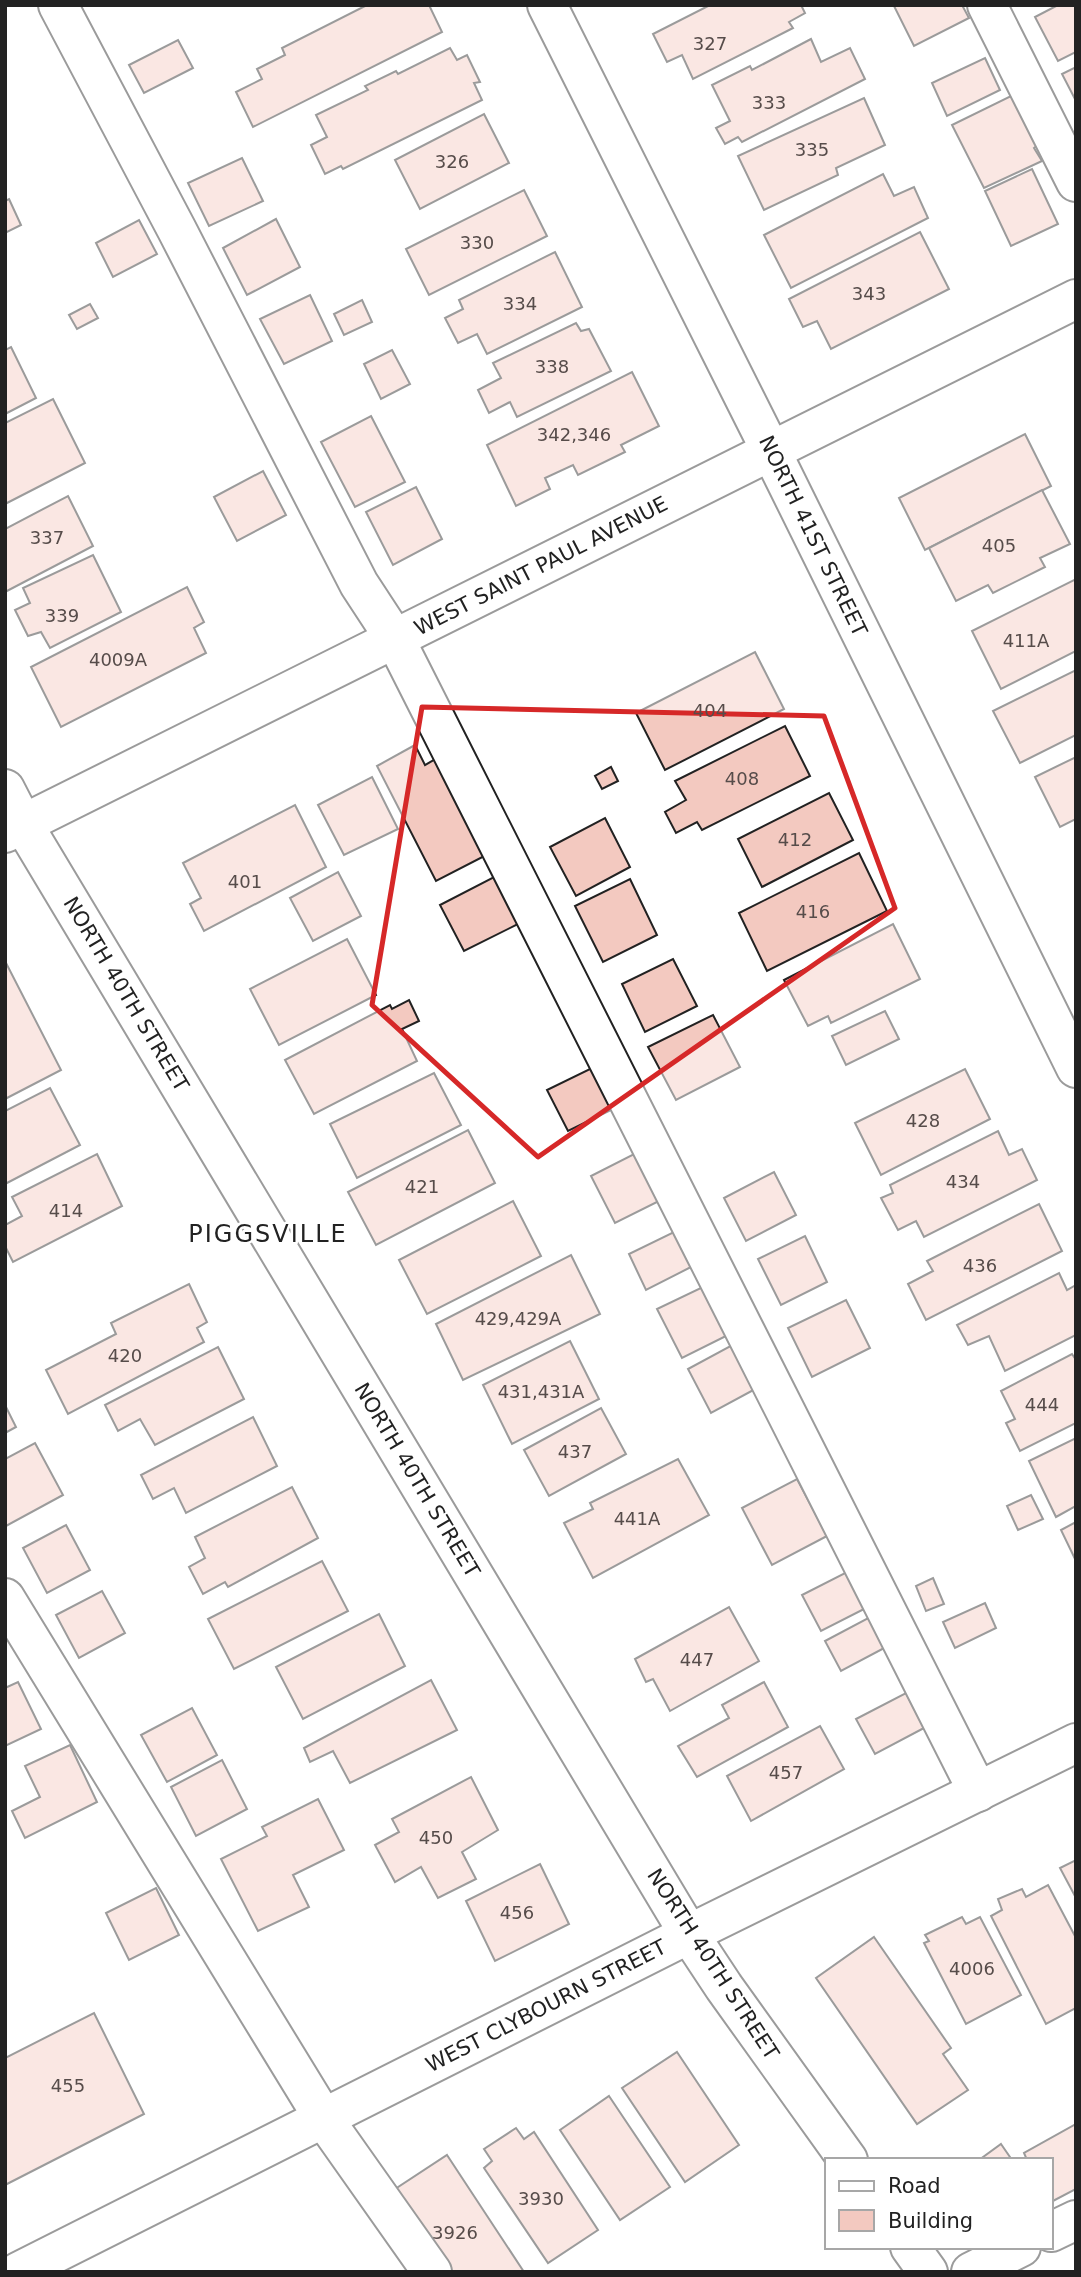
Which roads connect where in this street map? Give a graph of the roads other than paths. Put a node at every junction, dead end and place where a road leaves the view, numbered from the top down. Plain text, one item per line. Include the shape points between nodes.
1 (58, 5) edge
2 (547, 5) edge
3 (987, 5) edge
4 (1076, 182) edge
5 (1076, 299) edge
6 (771, 451) junction
7 (395, 639) junction
8 (5, 789) edge
9 (14, 829) edge
10 (1076, 1068) edge
11 (5, 1598) edge
12 (1076, 1743) edge
13 (978, 1792) junction
14 (689, 1934) junction
15 (324, 2119) junction
16 (847, 2158) edge
17 (1076, 2220) edge
18 (1053, 2231) edge
19 (911, 2249) edge
20 (1017, 2249) edge
21 (18, 2272) edge
22 (432, 2272) edge
23 (928, 2272) edge
24 (971, 2272) edge

1 - 7 street via 359,584
2 - 6 street, NORTH 41ST STREET
3 - 4 street
5 - 6 street, WEST SAINT PAUL AVENUE
6 - 7 street, WEST SAINT PAUL AVENUE
6 - 10 street, NORTH 41ST STREET
7 - 9 street, WEST SAINT PAUL AVENUE
7 - 13 street
8 - 9 street, NORTH 40TH STREET
9 - 14 street, NORTH 40TH STREET
11 - 15 street
12 - 13 street, WEST CLYBOURN STREET
13 - 14 street, WEST CLYBOURN STREET
14 - 15 street, WEST CLYBOURN STREET
14 - 16 street, NORTH 40TH STREET
15 - 21 street, WEST CLYBOURN STREET
15 - 22 street
17 - 18 street
19 - 23 street
20 - 24 street

